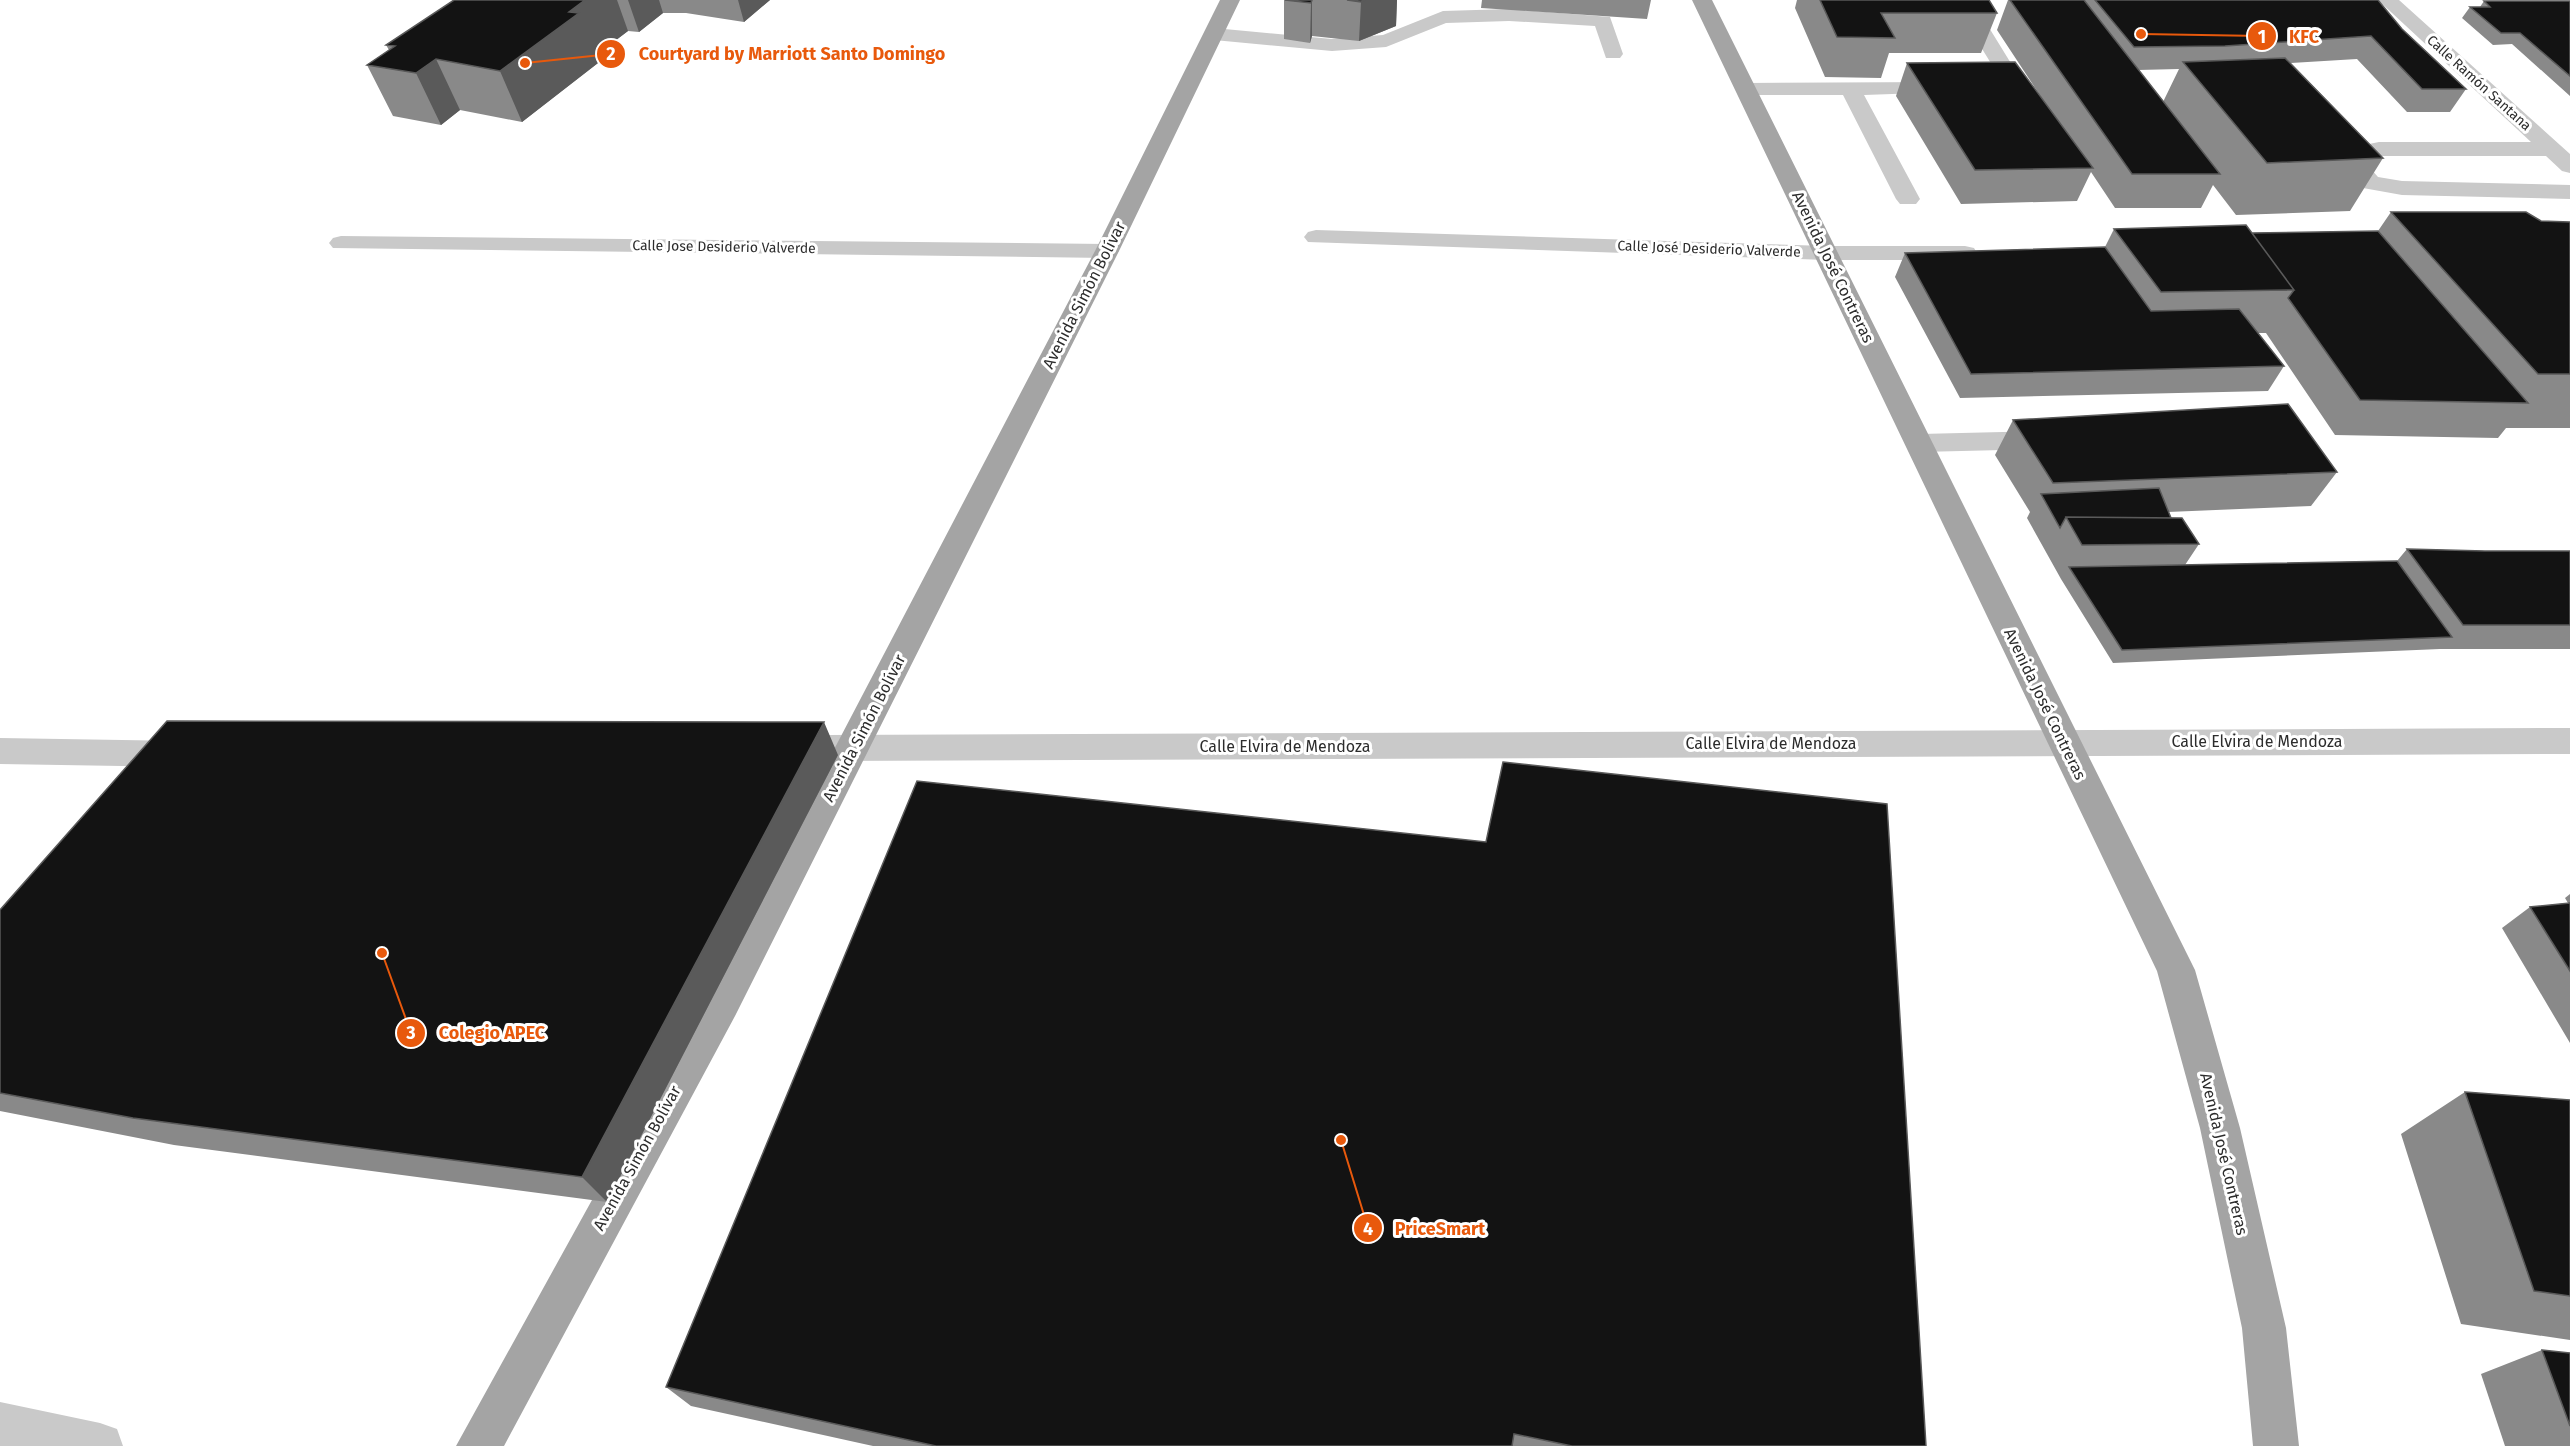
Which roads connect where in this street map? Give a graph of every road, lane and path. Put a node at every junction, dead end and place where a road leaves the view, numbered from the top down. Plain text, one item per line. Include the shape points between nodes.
1 (1230, 0) edge
2 (1702, 0) edge
3 (1962, 0) edge
4 (2388, 0) edge
5 (1214, 34) junction
6 (1612, 54) dead end
7 (1746, 89) junction
8 (1850, 89) junction
9 (2552, 149) junction
10 (2570, 166) edge
11 (2570, 192) edge
12 (1908, 199) dead end
13 (1316, 237) dead end
14 (341, 243) dead end
15 (1107, 251) junction
16 (1826, 253) junction
17 (1991, 253) edge
18 (2075, 439) edge
19 (1920, 443) junction
20 (2063, 741) junction
21 (2570, 741) edge
22 (854, 748) junction
23 (798, 749) edge
24 (0, 752) edge
25 (212, 754) edge
26 (0, 1425) edge
27 (100, 1446) edge
28 (479, 1446) edge
29 (2276, 1446) edge

1 - 5 main road, Avenida Simón Bolívar
2 - 7 main road, Avenida José Contreras
3 - 8 street via 2010,78 2009,85
4 - 9 street, Calle Ramón Santana
5 - 6 street via 1332,45 1386,40 1443,17 1509,15 1603,21
5 - 15 main road, Avenida Simón Bolívar
7 - 8 street
7 - 16 main road, Avenida José Contreras
8 - 12 street
9 - 10 street, Calle Ramón Santana
9 - 11 street via 2379,149 2347,155 2371,183 2402,188
13 - 16 street, Calle José Desiderio Valverde
14 - 15 street, Calle Jose Desiderio Valverde
15 - 22 main road, Avenida Simón Bolívar
16 - 17 street, Calle José Desiderio Valverde
16 - 19 main road, Avenida José Contreras
18 - 19 street
19 - 20 main road, Avenida José Contreras
20 - 21 street, Calle Elvira de Mendoza
20 - 22 street, Calle Elvira de Mendoza
20 - 29 main road, Avenida José Contreras via 2176,970 2220,1128 2264,1328
22 - 23 street, Calle Elvira de Mendoza
22 - 28 main road, Avenida Simón Bolívar via 721,1004
24 - 25 street
26 - 27 street

